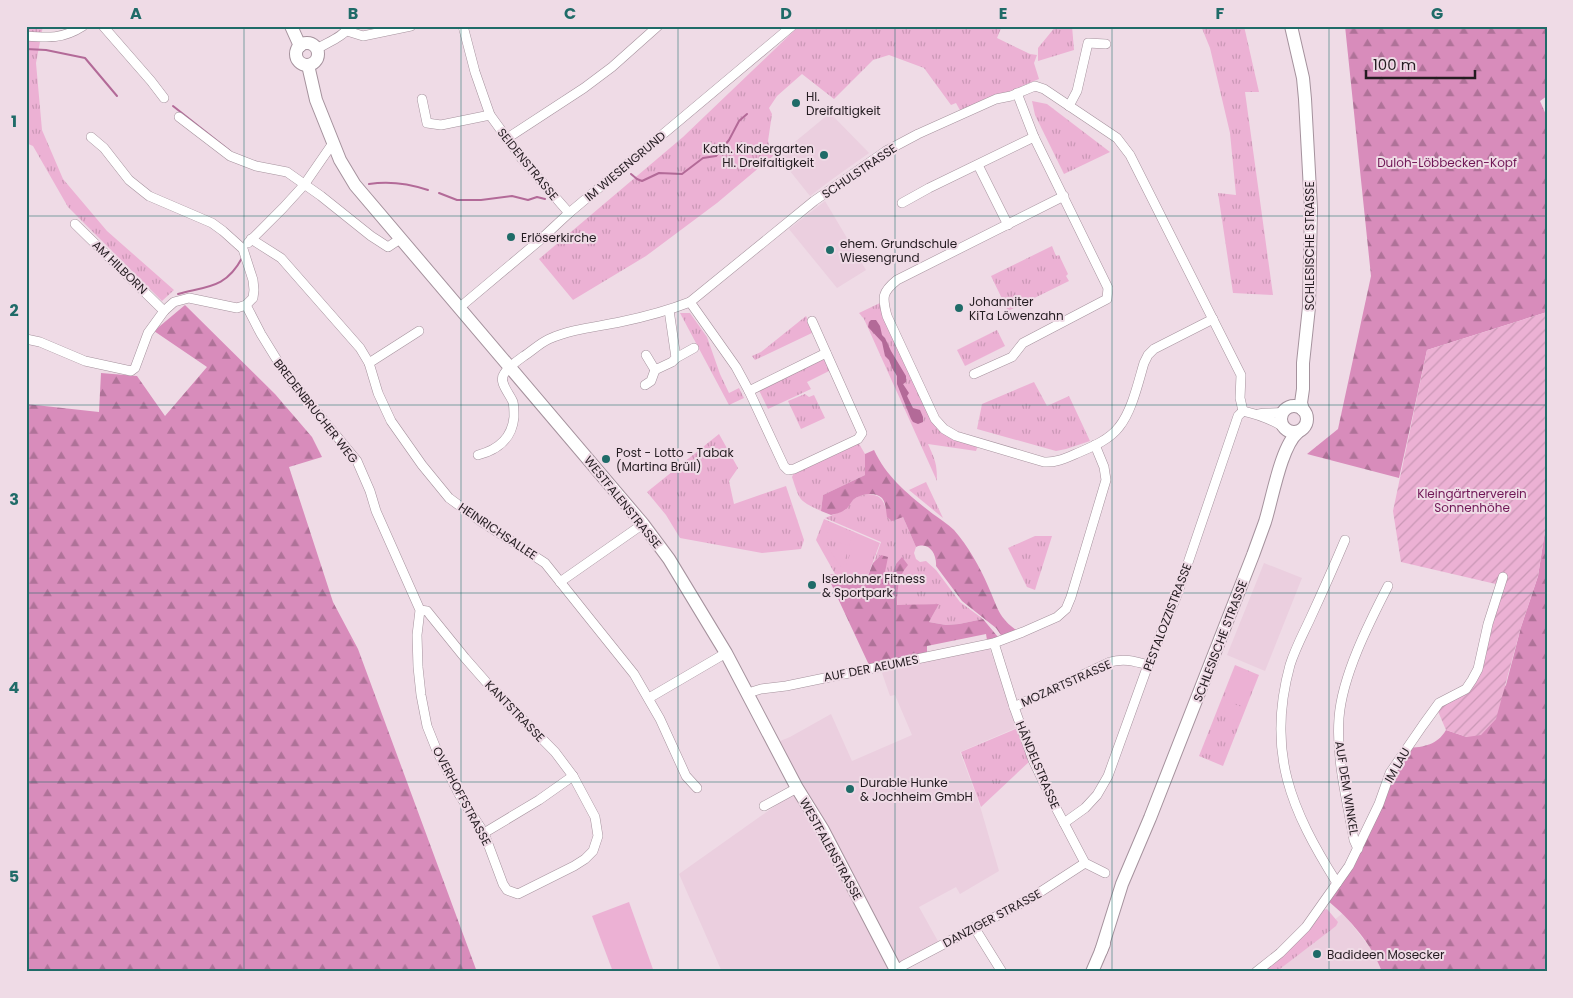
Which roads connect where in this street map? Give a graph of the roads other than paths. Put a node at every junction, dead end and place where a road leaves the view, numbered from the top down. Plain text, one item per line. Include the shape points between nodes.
1 (83, 26) edge
2 (103, 26) edge
3 (292, 26) edge
4 (411, 26) edge
5 (463, 26) edge
6 (658, 26) edge
7 (792, 26) edge
8 (1291, 26) edge
9 (349, 28) edge
10 (26, 36) edge
11 (1106, 44) dead end
12 (300, 46) junction
13 (317, 49) junction
14 (308, 65) junction
15 (1018, 93) junction
16 (164, 98) dead end
17 (422, 99) dead end
18 (1069, 106) junction
19 (490, 115) junction
20 (179, 117) dead end
21 (91, 137) dead end
22 (1034, 137) junction
23 (506, 139) junction
24 (333, 143) junction
25 (978, 165) junction
26 (304, 185) junction
27 (1064, 196) junction
28 (902, 203) dead end
29 (569, 213) junction
30 (76, 224) dead end
31 (1008, 225) junction
32 (251, 239) junction
33 (400, 239) junction
34 (243, 249) junction
35 (690, 302) junction
36 (246, 305) junction
37 (459, 308) junction
38 (669, 310) junction
39 (164, 312) junction
40 (1213, 319) junction
41 (812, 321) dead end
42 (419, 331) dead end
43 (26, 339) edge
44 (694, 348) dead end
45 (826, 353) junction
46 (646, 355) dead end
47 (676, 358) junction
48 (369, 363) junction
49 (510, 368) junction
50 (655, 370) junction
51 (974, 374) dead end
52 (645, 385) dead end
53 (749, 391) junction
54 (1292, 410) junction
55 (1242, 411) junction
56 (1258, 414) junction
57 (1284, 428) junction
58 (1298, 432) junction
59 (1095, 445) junction
60 (478, 455) dead end
61 (1283, 461) junction
62 (370, 491) joint
63 (643, 524) junction
64 (1345, 540) dead end
65 (1504, 577) dead end
66 (560, 582) junction
67 (1388, 586) dead end
68 (420, 610) junction
69 (994, 643) junction
70 (726, 653) junction
71 (1148, 665) junction
72 (748, 694) junction
73 (649, 698) junction
74 (1014, 707) junction
75 (573, 776) junction
76 (697, 788) dead end
77 (797, 788) junction
78 (764, 806) dead end
79 (1064, 823) junction
80 (484, 833) junction
81 (1358, 848) junction
82 (1085, 863) junction
83 (1105, 873) dead end
84 (1336, 883) junction
85 (507, 890) joint
86 (974, 927) junction
87 (896, 971) edge
88 (1002, 972) edge
89 (1092, 972) edge
90 (1256, 972) edge

1 - 10 street via 61,36
2 - 16 street
3 - 12 main road
4 - 9 street via 363,36
5 - 19 street, SEIDENSTRASSE
6 - 23 street via 584,88
7 - 29 street, IM WIESENGRUND
8 - 54 main road, SCHLESISCHE STRASSE via 1311,209 1311,272 1301,403
9 - 13 street
11 - 18 street via 1088,43 1077,91
12 - 13 main road via 309,43
12 - 14 main road via 297,58 301,64
13 - 14 main road via 317,59
14 - 24 main road, WESTFALENSTRASSE via 316,100
15 - 18 street, SCHULSTRASSE via 1029,87 1041,87
15 - 22 street
15 - 35 street, SCHULSTRASSE via 981,105 886,151 814,201
17 - 19 street, SEIDENSTRASSE via 427,123 441,125
18 - 40 street, SCHULSTRASSE via 1118,138 1130,155
19 - 23 street, SEIDENSTRASSE
20 - 26 street via 230,156 286,172
21 - 34 street via 129,180 149,196 212,223
22 - 25 street
22 - 27 street
23 - 29 street, SEIDENSTRASSE
24 - 26 street
24 - 33 main road, WESTFALENSTRASSE via 355,185
25 - 28 street
25 - 31 street
26 - 32 street
26 - 33 street via 388,247
27 - 31 street
27 - 51 street via 1108,288 1107,299 1023,343 1012,357
29 - 37 street, IM WIESENGRUND
30 - 39 street, AM HILBORN
31 - 59 street via 897,280 886,289 883,301 887,316 935,419 944,429 956,436 1045,462 1062,460
32 - 34 street
32 - 48 street, HEINRICHSALLEE via 281,258 360,348
33 - 37 main road, WESTFALENSTRASSE
34 - 36 street via 254,290 253,298
35 - 38 street, SCHULSTRASSE
35 - 53 street
36 - 39 street via 237,308 185,298 174,302
36 - 62 street, BREDENBRUCHER WEG via 285,374 357,461
37 - 49 main road, WESTFALENSTRASSE
38 - 47 street
38 - 49 street, SCHULSTRASSE via 569,332 548,340
39 - 43 street via 148,333 131,371 85,360
40 - 55 street, SCHULSTRASSE via 1241,375
40 - 59 street via 1148,355 1128,414 1120,427
41 - 45 street
42 - 48 street
44 - 47 street
45 - 53 street
45 - 53 street via 862,432 858,439 788,470
46 - 50 street
47 - 50 street
48 - 66 street, HEINRICHSALLEE via 391,421 449,498 545,563
49 - 60 street via 502,378 513,402 510,432 495,449
49 - 63 main road, WESTFALENSTRASSE
50 - 52 street via 651,381
54 - 56 street
54 - 57 main road via 1281,417
54 - 58 main road via 1305,413 1307,422
55 - 56 street
55 - 71 street, PESTALOZZISTRASSE via 1177,595
56 - 57 street
57 - 58 main road
57 - 61 main road, SCHLESISCHE STRASSE
58 - 61 main road, SCHLESISCHE STRASSE via 1293,436
59 - 69 street, AUF DER AEUMES via 1106,480 1066,609 1057,617
61 - 89 main road, SCHLESISCHE STRASSE via 1253,555 1150,818 1129,886
62 - 68 street, KANTSTRASSE
63 - 66 street
63 - 70 main road, WESTFALENSTRASSE via 685,584
64 - 84 street via 1290,664 1281,716 1283,758 1294,804
65 - 81 street, IM LAU via 1488,624 1478,669 1466,689 1439,703 1409,743 1390,773
66 - 73 street, HEINRICHSALLEE via 634,674
67 - 81 street, AUF DEM WINKEL via 1353,661 1339,716 1342,768
68 - 75 street, KANTSTRASSE via 427,611 465,658 555,752
68 - 80 street, OVERHOFFSTRASSE via 418,667 420,695 428,726 437,752
69 - 72 street, AUF DER AEUMES
69 - 74 street, HÄNDELSTRASSE
70 - 72 main road, WESTFALENSTRASSE
70 - 73 street
71 - 74 street, MOZARTSTRASSE via 1120,659 1110,662
71 - 79 street, PESTALOZZISTRASSE via 1108,776 1085,808
72 - 77 main road, WESTFALENSTRASSE
73 - 76 street, HEINRICHSALLEE via 686,776
74 - 79 street, HÄNDELSTRASSE via 1033,760
75 - 80 street
75 - 85 street, KANTSTRASSE via 595,817 598,836 593,851 574,866 526,891 518,894
77 - 78 street
77 - 87 main road, WESTFALENSTRASSE via 823,830
79 - 82 street, HÄNDELSTRASSE
80 - 85 street, OVERHOFFSTRASSE
81 - 84 street, IM LAU
82 - 83 street
82 - 86 street, DANZIGER STRASSE via 1030,898
84 - 90 street, IM LAU via 1306,927
86 - 87 street, DANZIGER STRASSE
86 - 88 street

